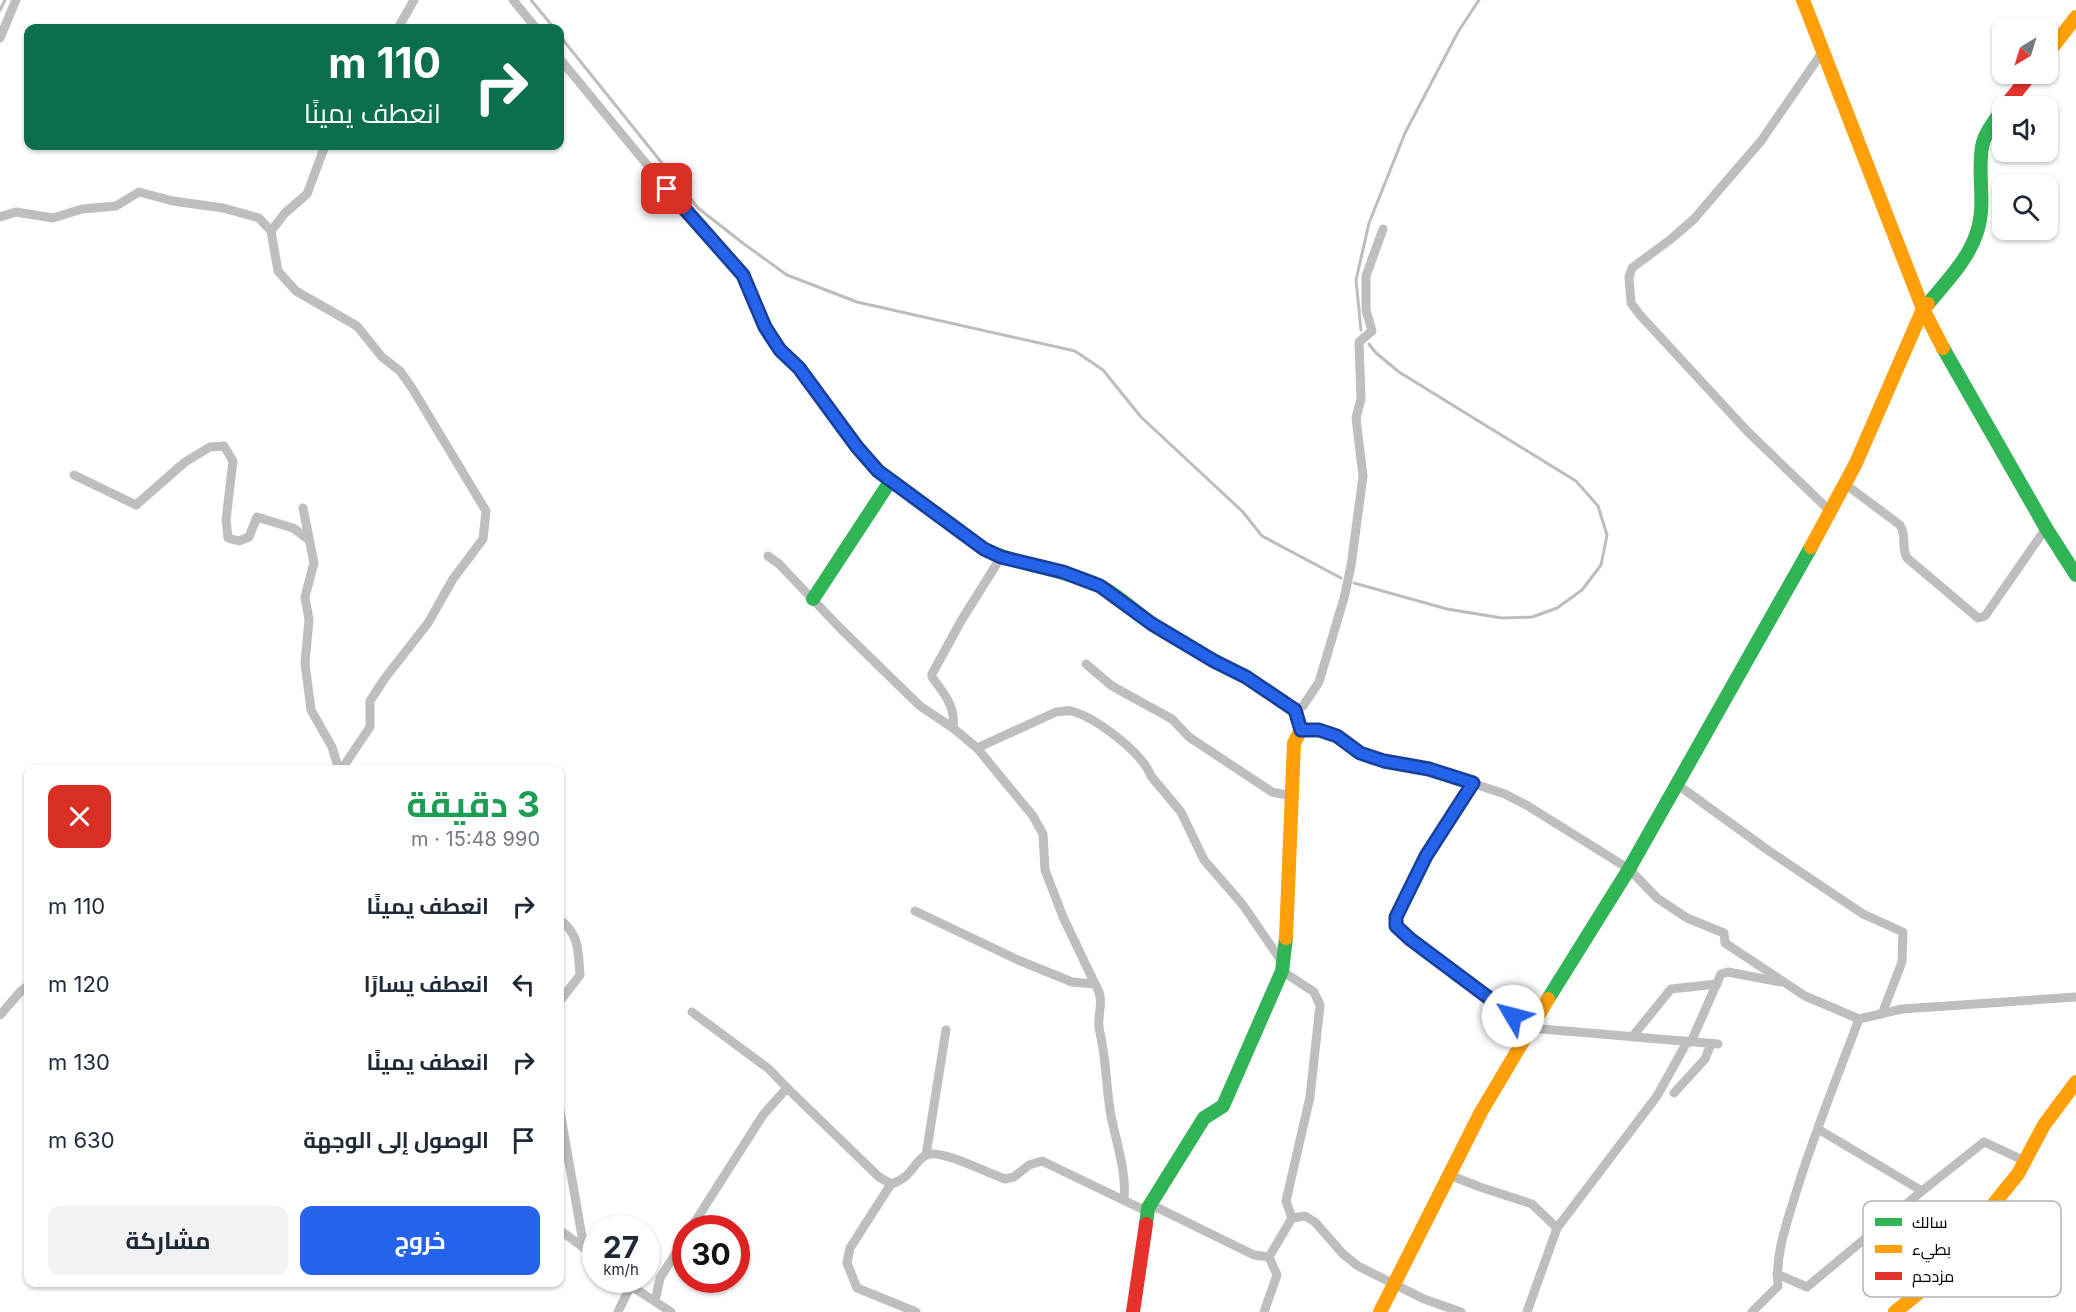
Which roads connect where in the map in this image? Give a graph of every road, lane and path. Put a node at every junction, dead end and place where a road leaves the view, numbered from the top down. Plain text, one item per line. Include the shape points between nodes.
1 (16, 0) edge
2 (414, 0) edge
3 (513, 0) edge
4 (1803, 0) edge
5 (2076, 17) edge
6 (400, 24) edge
7 (533, 24) edge
8 (0, 38) edge
9 (2058, 40) edge
10 (1823, 51) junction
11 (564, 64) edge
12 (2023, 84) edge
13 (2013, 96) edge
14 (1992, 125) edge
15 (324, 150) edge
16 (0, 217) edge
17 (1383, 229) dead end
18 (271, 231) junction
19 (1923, 309) junction
20 (74, 476) dead end
21 (891, 480) junction
22 (1845, 484) junction
23 (303, 508) dead end
24 (1831, 512) junction
25 (2046, 528) junction
26 (308, 539) junction
27 (768, 556) dead end
28 (1001, 557) junction
29 (2076, 575) edge
30 (813, 599) junction
31 (1086, 664) dead end
32 (1295, 710) junction
33 (953, 728) junction
34 (1301, 730) junction
35 (977, 748) junction
36 (338, 765) edge
37 (343, 765) edge
38 (1473, 783) junction
39 (1677, 785) junction
40 (1291, 796) junction
41 (1629, 869) junction
42 (915, 911) dead end
43 (564, 923) edge
44 (1282, 966) junction
45 (1786, 983) junction
46 (1095, 984) junction
47 (1717, 984) junction
48 (24, 989) edge
49 (564, 996) edge
50 (2076, 997) edge
51 (692, 1012) dead end
52 (1882, 1014) junction
53 (0, 1016) edge
54 (1859, 1019) junction
55 (1530, 1028) junction
56 (946, 1029) dead end
57 (1632, 1037) junction
58 (1689, 1042) junction
59 (2076, 1082) edge
60 (787, 1088) junction
61 (1674, 1092) dead end
62 (1818, 1130) junction
63 (564, 1134) edge
64 (926, 1155) junction
65 (2025, 1161) junction
66 (1449, 1175) junction
67 (891, 1184) junction
68 (1922, 1191) junction
69 (1124, 1200) junction
70 (1910, 1201) edge
71 (1996, 1201) edge
72 (1148, 1208) junction
73 (699, 1215) edge
74 (1292, 1218) junction
75 (1557, 1228) junction
76 (564, 1233) edge
77 (582, 1237) edge
78 (1863, 1240) edge
79 (582, 1246) edge
80 (1269, 1257) junction
81 (672, 1259) edge
82 (1777, 1275) junction
83 (1394, 1285) junction
84 (627, 1293) edge
85 (641, 1293) edge
86 (1914, 1297) edge
87 (655, 1301) junction
88 (618, 1312) edge
89 (671, 1312) edge
90 (916, 1312) edge
91 (1133, 1312) edge
92 (1264, 1312) edge
93 (1380, 1312) edge
94 (1461, 1312) edge
95 (1527, 1312) edge
96 (1752, 1312) edge
97 (1895, 1312) edge

1 - 8 street
2 - 6 street
3 - 7 street
4 - 10 street
5 - 9 street
10 - 19 street
10 - 24 street via 1761,141 1694,219 1632,268 1629,277 1631,303 1640,315 1748,432
11 - 21 street via 743,275 765,327 780,350 799,368 857,447
12 - 13 street
14 - 19 street via 1982,146 1982,211 1976,236 1959,266
15 - 18 street via 307,194
16 - 18 street via 16,213 52,218 82,209 116,206 139,192 259,218
17 - 32 street via 1366,276 1366,310 1372,332 1359,342 1360,399 1356,418 1363,476 1351,566 1319,682 1303,706
18 - 37 street via 278,271 296,291 357,326 382,357 400,371 486,511 483,539 428,622 384,678 370,701 370,727
19 - 22 street
19 - 25 street
20 - 26 street via 136,506 184,462 210,447 224,446 233,461 226,520 228,538 239,541 249,537 257,517 293,528
21 - 28 street via 984,549
21 - 30 street
22 - 24 street
22 - 25 street via 1900,525 1905,533 1906,558 1978,618 1985,616
23 - 26 street
24 - 39 street
25 - 29 street
26 - 36 street via 314,563 305,597 309,620 305,663 311,710
27 - 30 street
28 - 32 street via 1063,572 1100,586 1152,624 1246,677
28 - 33 street via 932,674 950,701 955,717
30 - 33 street via 920,706
31 - 40 street via 1112,686 1172,718 1189,737 1272,792
32 - 34 street
33 - 35 street
34 - 38 street via 1319,730 1337,736 1360,753
34 - 40 street via 1294,743
35 - 44 street via 1056,712 1069,711 1109,732 1130,748 1181,812 1204,860 1243,904
35 - 46 street via 1043,834 1045,870
38 - 41 street via 1528,806
38 - 55 street via 1426,856 1396,917 1396,926
39 - 41 street
39 - 52 street via 1863,914 1903,932 1902,963
40 - 44 street
41 - 45 street via 1657,898 1687,918 1724,933 1725,943
41 - 55 street
42 - 46 street via 1072,982
43 - 49 street via 577,941 580,975
44 - 72 street via 1223,1106 1203,1118
44 - 74 street via 1314,992 1320,1005 1310,1097 1286,1201
45 - 47 street via 1728,972 1721,974
45 - 54 street via 1805,996
46 - 69 street via 1101,994 1099,1029 1126,1182
47 - 57 street via 1671,989
47 - 58 street
48 - 53 street
50 - 52 street via 1902,1009
51 - 60 street via 769,1069
52 - 54 street
54 - 62 street
55 - 57 street
55 - 66 street
56 - 64 street
57 - 58 street
58 - 61 street via 1714,1044
58 - 75 street via 1657,1096
59 - 65 street via 2044,1125
60 - 67 street
60 - 73 street via 763,1115
62 - 68 street
62 - 82 street via 1784,1231
63 - 77 street
64 - 67 street via 902,1180
64 - 69 street via 939,1153 1005,1179 1042,1161
65 - 68 street via 1984,1142
65 - 71 street
66 - 75 street via 1532,1204
66 - 83 street
67 - 90 street via 850,1248 847,1263 857,1287
68 - 70 street
69 - 72 street
72 - 80 street via 1158,1208 1254,1255
72 - 91 street
74 - 80 street
74 - 83 street via 1305,1216 1315,1222 1358,1266
75 - 95 street
76 - 79 street
78 - 82 street via 1807,1287
80 - 92 street via 1277,1275
81 - 87 street via 660,1278
82 - 96 street via 1778,1286
83 - 93 street
83 - 94 street
84 - 88 street
85 - 87 street
86 - 97 street
87 - 89 street

